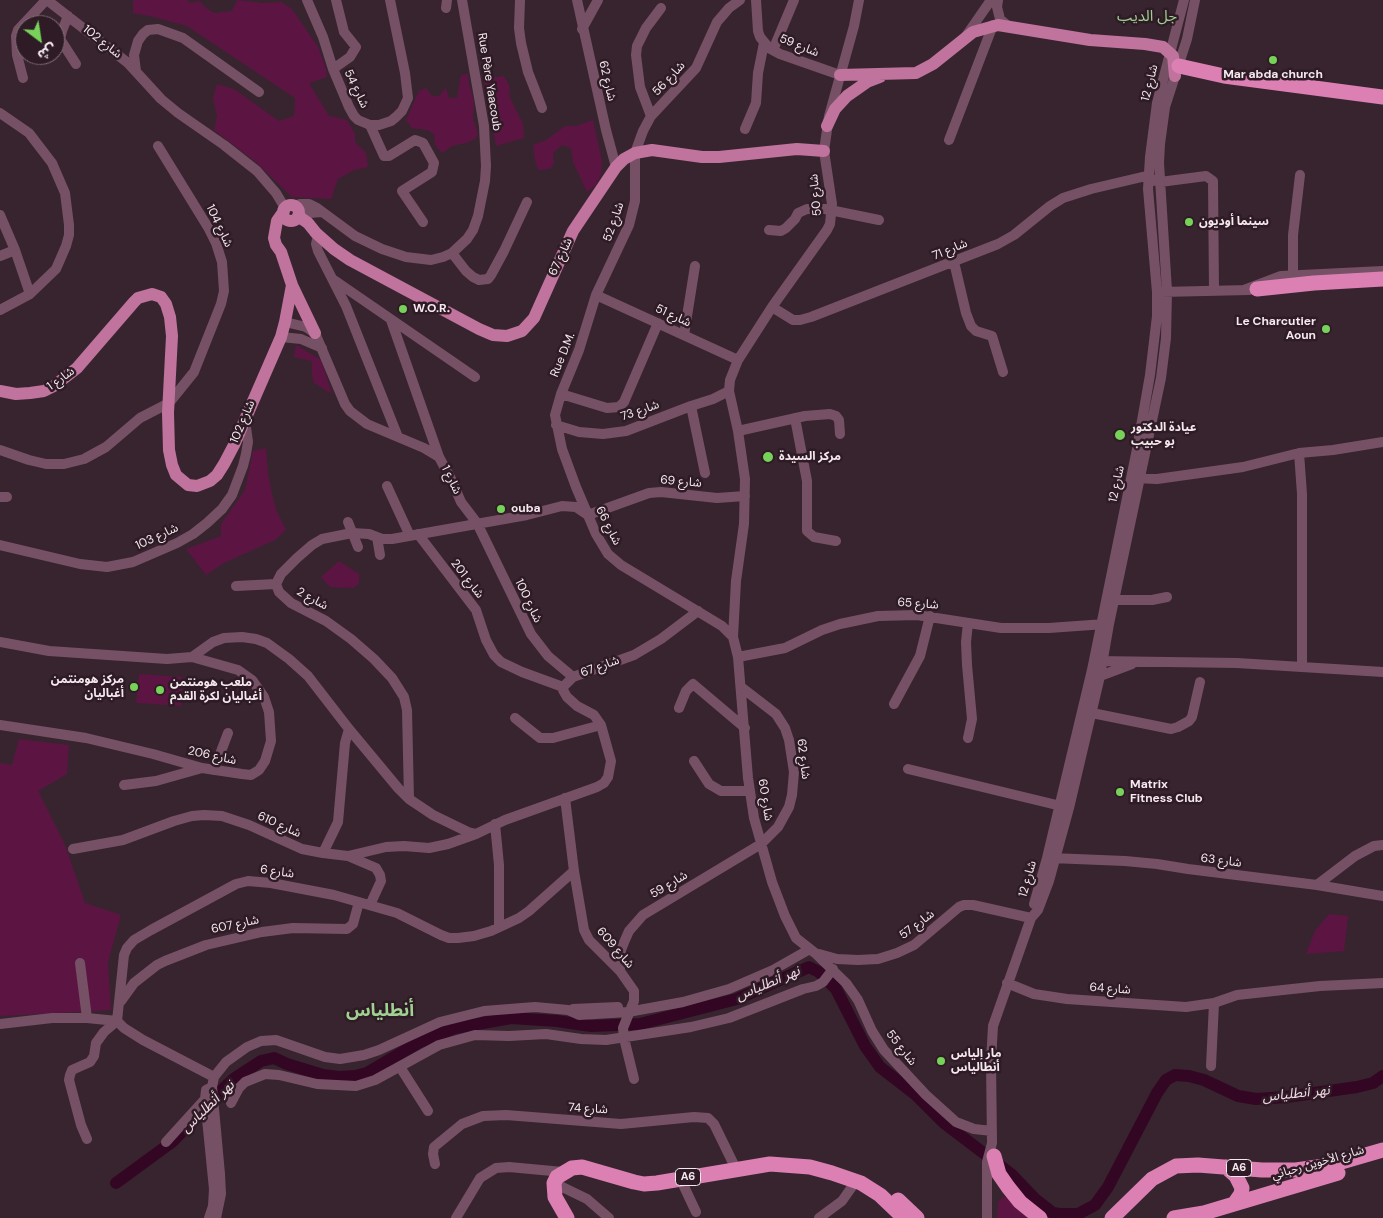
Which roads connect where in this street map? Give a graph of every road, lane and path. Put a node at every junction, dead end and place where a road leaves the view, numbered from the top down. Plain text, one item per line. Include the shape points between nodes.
1 (47, 0) edge
2 (308, 0) edge
3 (336, 0) edge
4 (390, 0) edge
5 (462, 0) edge
6 (520, 0) edge
7 (577, 0) edge
8 (598, 0) edge
9 (740, 0) edge
10 (756, 0) edge
11 (794, 0) edge
12 (859, 0) edge
13 (991, 0) edge
14 (998, 0) edge
15 (1195, 0) edge
16 (1184, 3) edge
17 (661, 8) dead end
18 (68, 16) junction
19 (993, 25) junction
20 (757, 26) junction
21 (1008, 26) junction
22 (582, 29) junction
23 (779, 34) junction
24 (963, 39) junction
25 (764, 44) junction
26 (773, 50) junction
27 (76, 64) dead end
28 (1174, 64) junction
29 (333, 69) junction
30 (136, 72) junction
31 (898, 74) junction
32 (840, 75) junction
33 (1223, 75) junction
34 (23, 78) dead end
35 (259, 92) dead end
36 (1383, 97) edge
37 (1383, 104) edge
38 (542, 108) dead end
39 (0, 113) edge
40 (651, 116) junction
41 (370, 124) junction
42 (827, 126) junction
43 (745, 129) dead end
44 (949, 140) dead end
45 (158, 146) dead end
46 (824, 151) junction
47 (635, 153) junction
48 (616, 167) junction
49 (1300, 175) dead end
50 (1149, 176) junction
51 (1131, 181) junction
52 (1160, 182) junction
53 (1148, 188) junction
54 (527, 202) dead end
55 (832, 210) junction
56 (292, 214) junction
57 (0, 215) edge
58 (879, 220) dead end
59 (423, 222) dead end
60 (1164, 226) junction
61 (769, 230) dead end
62 (317, 234) junction
63 (15, 250) junction
64 (452, 253) junction
65 (0, 256) edge
66 (954, 262) junction
67 (695, 266) dead end
68 (1383, 271) edge
69 (1293, 276) junction
70 (1383, 279) edge
71 (333, 280) junction
72 (292, 285) junction
73 (1383, 285) edge
74 (1251, 290) junction
75 (1214, 291) junction
76 (1162, 292) junction
77 (30, 294) junction
78 (596, 295) junction
79 (772, 307) junction
80 (0, 310) edge
81 (391, 320) junction
82 (285, 322) junction
83 (658, 323) junction
84 (315, 332) junction
85 (684, 335) junction
86 (280, 337) junction
87 (322, 348) junction
88 (738, 360) junction
89 (1002, 372) dead end
90 (475, 377) dead end
91 (0, 391) edge
92 (729, 391) junction
93 (561, 394) junction
94 (713, 400) junction
95 (169, 404) junction
96 (731, 404) junction
97 (691, 406) junction
98 (795, 418) junction
99 (244, 419) junction
100 (556, 425) junction
101 (738, 431) junction
102 (840, 434) dead end
103 (398, 437) junction
104 (1383, 442) edge
105 (0, 450) edge
106 (1299, 454) junction
107 (439, 457) junction
108 (1144, 464) junction
109 (705, 473) dead end
110 (1135, 479) junction
111 (1157, 479) junction
112 (387, 486) dead end
113 (1137, 492) junction
114 (745, 496) junction
115 (588, 515) junction
116 (348, 522) dead end
117 (477, 523) junction
118 (352, 533) junction
119 (414, 535) junction
120 (377, 537) junction
121 (836, 541) dead end
122 (0, 545) edge
123 (358, 547) dead end
124 (380, 555) dead end
125 (276, 584) junction
126 (236, 586) dead end
127 (1167, 597) dead end
128 (1110, 600) junction
129 (698, 611) junction
130 (930, 616) junction
131 (968, 623) junction
132 (1105, 624) junction
133 (733, 636) junction
134 (0, 642) edge
135 (1106, 648) junction
136 (192, 657) junction
137 (738, 657) junction
138 (1098, 661) junction
139 (1140, 662) junction
140 (1302, 666) junction
141 (1383, 672) edge
142 (1100, 676) junction
143 (573, 677) junction
144 (1200, 682) dead end
145 (563, 687) junction
146 (741, 688) junction
147 (894, 704) dead end
148 (679, 708) dead end
149 (1092, 713) junction
150 (515, 718) dead end
151 (601, 724) junction
152 (0, 725) edge
153 (744, 728) junction
154 (349, 729) junction
155 (228, 733) dead end
156 (968, 738) dead end
157 (694, 761) dead end
158 (202, 768) junction
159 (908, 769) dead end
160 (214, 770) junction
161 (124, 785) dead end
162 (750, 791) junction
163 (565, 798) junction
164 (410, 799) junction
165 (1064, 807) junction
166 (495, 824) junction
167 (476, 834) junction
168 (761, 844) junction
169 (1383, 845) edge
170 (73, 849) dead end
171 (322, 853) junction
172 (348, 856) junction
173 (1051, 858) junction
174 (574, 871) junction
175 (1317, 885) junction
176 (1383, 896) edge
177 (359, 902) junction
178 (370, 905) junction
179 (1032, 916) junction
180 (500, 927) junction
181 (810, 949) junction
182 (848, 960) junction
183 (80, 963) dead end
184 (620, 971) junction
185 (831, 975) junction
186 (1007, 983) junction
187 (1383, 983) edge
188 (634, 991) junction
189 (1214, 1003) junction
190 (120, 1004) junction
191 (649, 1004) junction
192 (87, 1018) junction
193 (117, 1021) junction
194 (626, 1021) junction
195 (0, 1024) edge
196 (1211, 1066) dead end
197 (400, 1067) junction
198 (634, 1079) dead end
199 (210, 1092) junction
200 (231, 1103) dead end
201 (428, 1111) dead end
202 (992, 1131) junction
203 (87, 1139) dead end
204 (166, 1142) dead end
205 (1383, 1150) edge
206 (992, 1157) junction
207 (1383, 1159) edge
208 (436, 1164) dead end
209 (1226, 1167) junction
210 (736, 1169) junction
211 (1262, 1170) junction
212 (559, 1177) junction
213 (680, 1178) junction
214 (860, 1183) junction
215 (1269, 1193) junction
216 (1234, 1204) junction
217 (696, 1212) dead end
218 (1200, 1215) edge
219 (457, 1217) edge
220 (209, 1218) edge
221 (216, 1218) edge
222 (567, 1218) edge
223 (608, 1218) edge
224 (819, 1218) edge
225 (893, 1218) edge
226 (904, 1218) edge
227 (917, 1218) edge
228 (987, 1218) edge
229 (994, 1218) edge
230 (1040, 1218) edge
231 (1112, 1218) edge
232 (1174, 1218) edge

1 - 18 street, شارع 102
1 - 34 street via 16,36 16,56
2 - 29 street, شارع 54
3 - 29 street via 344,32 356,48 350,57
4 - 41 street, شارع 54 via 406,73 408,98 396,118 384,124
5 - 64 street, Rue Père Yaacoub via 484,126 486,181 473,230
6 - 38 street via 520,36 528,72
7 - 22 street, شارع 62
8 - 22 street
9 - 40 street, شارع 56 via 717,22 696,68
10 - 20 street, شارع 59
11 - 23 street
12 - 32 street, شارع 50
13 - 24 street
14 - 21 street via 1000,19
15 - 28 street via 1188,39
16 - 28 street
17 - 40 street via 637,46 640,87
18 - 27 street via 60,39
18 - 30 street, شارع 102 via 128,62
19 - 21 main road
19 - 24 main road
19 - 44 street
20 - 23 street via 766,34
20 - 25 street, شارع 59
21 - 28 main road via 1122,43 1154,52
22 - 48 street, شارع 62
23 - 26 street
24 - 31 main road via 928,68 916,73
25 - 26 street, شارع 59
25 - 43 street via 756,102
26 - 32 street, شارع 59
28 - 33 highway
28 - 50 street, شارع 12 via 1154,120
28 - 52 street, شارع 12 via 1162,126
29 - 41 street, شارع 54 via 354,116
30 - 35 street via 134,55 138,41 148,30 158,29 190,43
30 - 56 street, شارع 102 via 178,113 257,171
31 - 32 main road
31 - 42 main road via 877,78 854,90 838,105
32 - 42 street, شارع 50
33 - 36 highway
33 - 37 highway via 1233,83
39 - 77 street via 29,133 52,163 67,204 69,235 62,258
40 - 47 street, شارع 56
41 - 59 street via 384,156 415,140 423,143 434,163 432,172 402,191
42 - 46 street, شارع 50
45 - 95 street, شارع 104 via 216,243 224,281 221,304 194,372
46 - 47 main road via 797,149 719,157 652,150
46 - 55 street, شارع 50
47 - 48 main road, شارع 67
47 - 78 street, شارع 52 via 635,200 631,217
48 - 62 main road, شارع 67 via 572,231 534,318 522,331 507,336 479,329 350,260
49 - 69 street via 1293,235
50 - 51 street, شارع 71
50 - 53 street, شارع 12
50 - 60 street via 1154,183
51 - 53 street
51 - 66 street, شارع 71 via 1063,198 1006,240
52 - 60 street, شارع 12
52 - 75 street via 1206,176 1213,180
53 - 76 street, شارع 12
54 - 64 street via 488,279 473,277
55 - 58 street
55 - 61 street via 802,210 786,228
55 - 79 street, شارع 50 via 827,230
56 - 62 main road, شارع 67 via 308,223
56 - 64 street via 321,212 355,236 406,257 431,260
56 - 72 main road, شارع 102 via 281,234 281,252
57 - 63 street
60 - 76 street, شارع 12
62 - 71 street via 316,247
63 - 65 street
63 - 77 street
66 - 79 street, شارع 71 via 804,319 790,319
66 - 89 street via 971,326 992,336
67 - 85 street
68 - 69 street
69 - 74 street via 1275,278
70 - 74 highway
71 - 81 street
71 - 103 street via 357,331
72 - 82 main road, شارع 102
72 - 84 main road
73 - 74 street via 1261,293
74 - 75 street
75 - 76 street
76 - 108 street, شارع 12 via 1166,338
76 - 110 street, شارع 12
77 - 80 street
78 - 83 street, شارع 51
78 - 93 street, Rue D.M. via 580,350
79 - 88 street, شارع 50
81 - 90 street
81 - 107 street
82 - 84 street
82 - 86 main road, شارع 102
83 - 85 street, شارع 51
83 - 93 street via 624,402 618,407 607,408
84 - 87 street, شارع 1
85 - 88 street, شارع 51
86 - 87 street via 301,339
86 - 99 main road, شارع 102
87 - 103 street, شارع 1 via 350,411 367,424
88 - 92 street, شارع 50
91 - 95 main road, شارع 1 via 16,394 44,392 54,386 77,368 138,298 152,294 161,297 170,317
92 - 94 street, شارع 73
92 - 96 street, شارع 60
93 - 100 street, Rue D.M. via 555,415
94 - 96 street
94 - 97 street, شارع 73
95 - 99 main road, شارع 102 via 172,465 176,475 188,485 204,485 217,475
95 - 105 street via 140,418 96,454 75,462 46,464
96 - 101 street, شارع 60
97 - 100 street, شارع 73 via 626,431 603,434 579,432
97 - 109 street
98 - 101 street
98 - 102 street via 832,414 838,420
98 - 121 street via 807,481 807,531 814,537
99 - 122 street, شارع 103 via 248,442 232,495 207,523 177,543 133,562 107,567
100 - 115 street, شارع 66
101 - 114 street, شارع 60
103 - 107 street, شارع 1
104 - 106 street
106 - 111 street via 1243,467
106 - 140 street
107 - 117 street, شارع 1 via 461,502
108 - 110 street, شارع 12
108 - 111 street
110 - 111 street
110 - 113 street, شارع 12
110 - 128 street, شارع 12
111 - 113 street
112 - 119 street, شارع 201
113 - 128 street, شارع 12
114 - 115 street, شارع 69 via 709,498 649,493
114 - 133 street, شارع 60
115 - 117 street via 576,507 562,506
115 - 129 street, شارع 66 via 600,543 611,558
116 - 118 street
117 - 119 street
117 - 143 street, شارع 100 via 531,634 548,656
118 - 120 street
118 - 123 street
118 - 125 street via 322,539 312,545 287,567
119 - 120 street
119 - 145 street, شارع 201 via 476,610 486,640 501,662
120 - 124 street
125 - 126 street
125 - 164 street, شارع 2 via 282,596 291,603 338,628 374,658 404,697
127 - 128 street
128 - 132 street, شارع 12
129 - 133 street, شارع 66
129 - 143 street, شارع 67 via 634,655
130 - 131 street, شارع 65
130 - 137 street, شارع 65 via 901,614 851,621 822,630 786,648
130 - 147 street via 920,656
131 - 132 street, شارع 65 via 1020,629
131 - 156 street via 966,642 972,719
132 - 135 street, شارع 12
132 - 138 street, شارع 12
133 - 137 street, شارع 60
134 - 136 street via 49,651 167,659
135 - 138 street, شارع 12
135 - 139 street
136 - 154 street via 224,638 242,637 267,643 303,671
136 - 160 street, شارع 206 via 238,670 252,680 264,697 269,712 271,741 259,770 251,775
137 - 146 street, شارع 60
138 - 139 street
138 - 142 street, شارع 12
138 - 165 street, شارع 12
139 - 140 street
139 - 142 street
140 - 141 street
142 - 149 street, شارع 12
143 - 145 street, شارع 67
144 - 149 street via 1192,717 1178,727 1171,729
145 - 151 street via 576,706 594,715
146 - 153 street, شارع 60
146 - 168 street, شارع 62 via 778,716 789,740 794,772 792,795 784,817
148 - 153 street via 686,691 693,684
149 - 165 street, شارع 12
150 - 151 street via 540,738 552,738
151 - 163 street via 611,761 608,777 597,787
152 - 158 street, شارع 206 via 86,738
153 - 162 street, شارع 60
154 - 164 street
154 - 171 street via 338,822
155 - 160 street
157 - 162 street via 709,784 721,791
158 - 160 street, شارع 206
158 - 161 street via 156,782
159 - 165 street
162 - 168 street, شارع 60
163 - 166 street
163 - 174 street, شارع 609
164 - 167 street via 433,815
165 - 173 street, شارع 12
166 - 167 street
166 - 180 street
167 - 172 street, شارع 610 via 429,848 386,847
168 - 181 street, شارع 60 via 784,916 796,938
168 - 184 street, شارع 59 via 643,916 625,940
169 - 175 street via 1355,856
170 - 171 street, شارع 610 via 123,840 185,818 214,815 249,825 302,849
171 - 172 street, شارع 610
172 - 178 street via 376,868 380,875 381,881
173 - 175 street, شارع 63 via 1157,864
173 - 179 street, شارع 12
174 - 180 street, شارع 6 via 530,911
174 - 184 street, شارع 609 via 584,930 589,940
175 - 176 street, شارع 63
177 - 178 street, شارع 6
177 - 190 street, شارع 607 via 353,924 347,929 293,928 262,932 206,945 165,961 134,983
177 - 190 street, شارع 6 via 308,889 248,881 236,884 134,940 124,955
178 - 180 street, شارع 6 via 397,913 449,938 474,936
179 - 182 street, شارع 57 via 968,904 959,907 906,950 878,959
179 - 186 street, شارع 12
181 - 182 street, شارع 57 via 826,957
181 - 185 street, شارع 55
181 - 191 street via 733,982
181 - 194 street via 773,970 729,988
182 - 185 street
183 - 192 street
184 - 188 street, شارع 609
185 - 194 street via 816,986 729,1018 691,1027
185 - 202 street, شارع 55 via 858,1000 872,1031 906,1076 956,1122
186 - 189 street, شارع 64 via 1034,994 1067,999 1186,1007
186 - 202 street, شارع 12 via 992,1037
187 - 189 street, شارع 64 via 1276,990 1237,995
188 - 191 street, شارع 609
188 - 194 street
189 - 196 street
190 - 193 street, شارع 6
191 - 194 street
192 - 193 street
192 - 195 street
193 - 199 street
193 - 203 street via 96,1043 90,1062 72,1070 70,1075
194 - 197 street via 594,1040 546,1034 475,1035 440,1046
194 - 198 street
194 - 199 street via 535,1007 477,1013 440,1022 379,1050 340,1059 324,1057 276,1040 261,1041 236,1053 226,1062
197 - 200 street via 356,1086 264,1074 245,1082
197 - 201 street
199 - 204 street
199 - 220 street via 206,1120 214,1189
199 - 221 street via 221,1190
202 - 206 street, شارع 12
205 - 211 highway, شارع الأخوين رحباني / A6 via 1320,1167
206 - 228 street
206 - 229 street
206 - 230 highway via 1008,1187
207 - 215 highway, شارع الأخوين رحباني
208 - 210 street, شارع 74 via 432,1154 434,1147 462,1124 484,1116 622,1124 694,1117 708,1118 714,1124
209 - 211 highway, شارع الأخوين رحباني / A6
209 - 216 highway via 1242,1188
209 - 231 highway, شارع الأخوين رحباني / A6 via 1176,1166 1152,1179
210 - 213 highway, A6
210 - 214 highway, A6 via 790,1165 824,1171
211 - 215 highway via 1251,1176 1251,1186
212 - 213 highway, A6 via 572,1168 582,1167 644,1184
212 - 219 street via 509,1167 496,1168 480,1178
212 - 222 highway via 555,1197
212 - 223 street
213 - 217 street
214 - 224 street
214 - 225 highway
214 - 226 highway, A6 via 880,1195
214 - 227 highway, A6 via 876,1184
215 - 216 highway, شارع الأخوين رحباني
216 - 218 highway, شارع الأخوين رحباني
218 - 232 highway, شارع الأخوين رحباني

